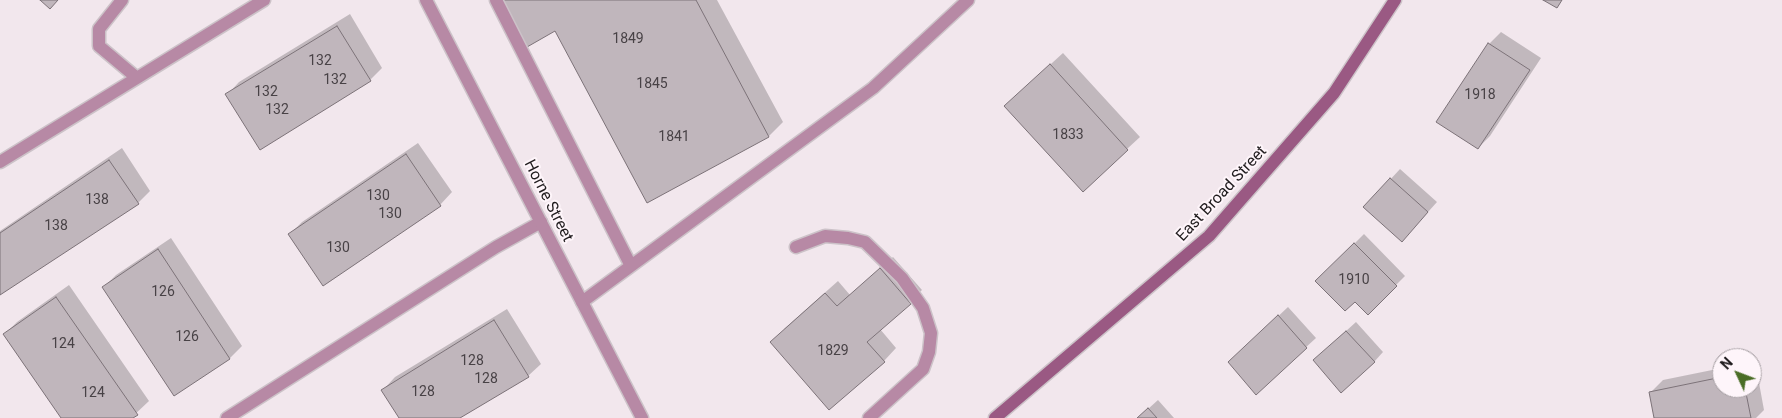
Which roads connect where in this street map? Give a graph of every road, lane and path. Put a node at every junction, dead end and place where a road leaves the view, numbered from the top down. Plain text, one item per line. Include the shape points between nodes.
1 (122, 0) edge
2 (264, 0) edge
3 (426, 0) edge
4 (496, 0) edge
5 (968, 0) edge
6 (1395, 0) edge
7 (248, 4) edge
8 (137, 78) junction
9 (0, 162) edge
10 (541, 222) junction
11 (796, 247) dead end
12 (631, 266) junction
13 (582, 302) junction
14 (227, 418) edge
15 (642, 418) edge
16 (869, 418) edge
17 (995, 418) edge

1 - 8 street via 99,30 98,46
2 - 7 street
3 - 10 street, Horne Street
4 - 12 street
5 - 12 street via 873,88
6 - 17 main road, East Broad Street via 1334,93 1209,236
7 - 8 street
8 - 9 street
10 - 13 street, Horne Street
10 - 14 street via 496,247
11 - 16 street via 825,236 865,242 902,278 923,308 931,333 923,369
12 - 13 street
13 - 15 street, Horne Street

